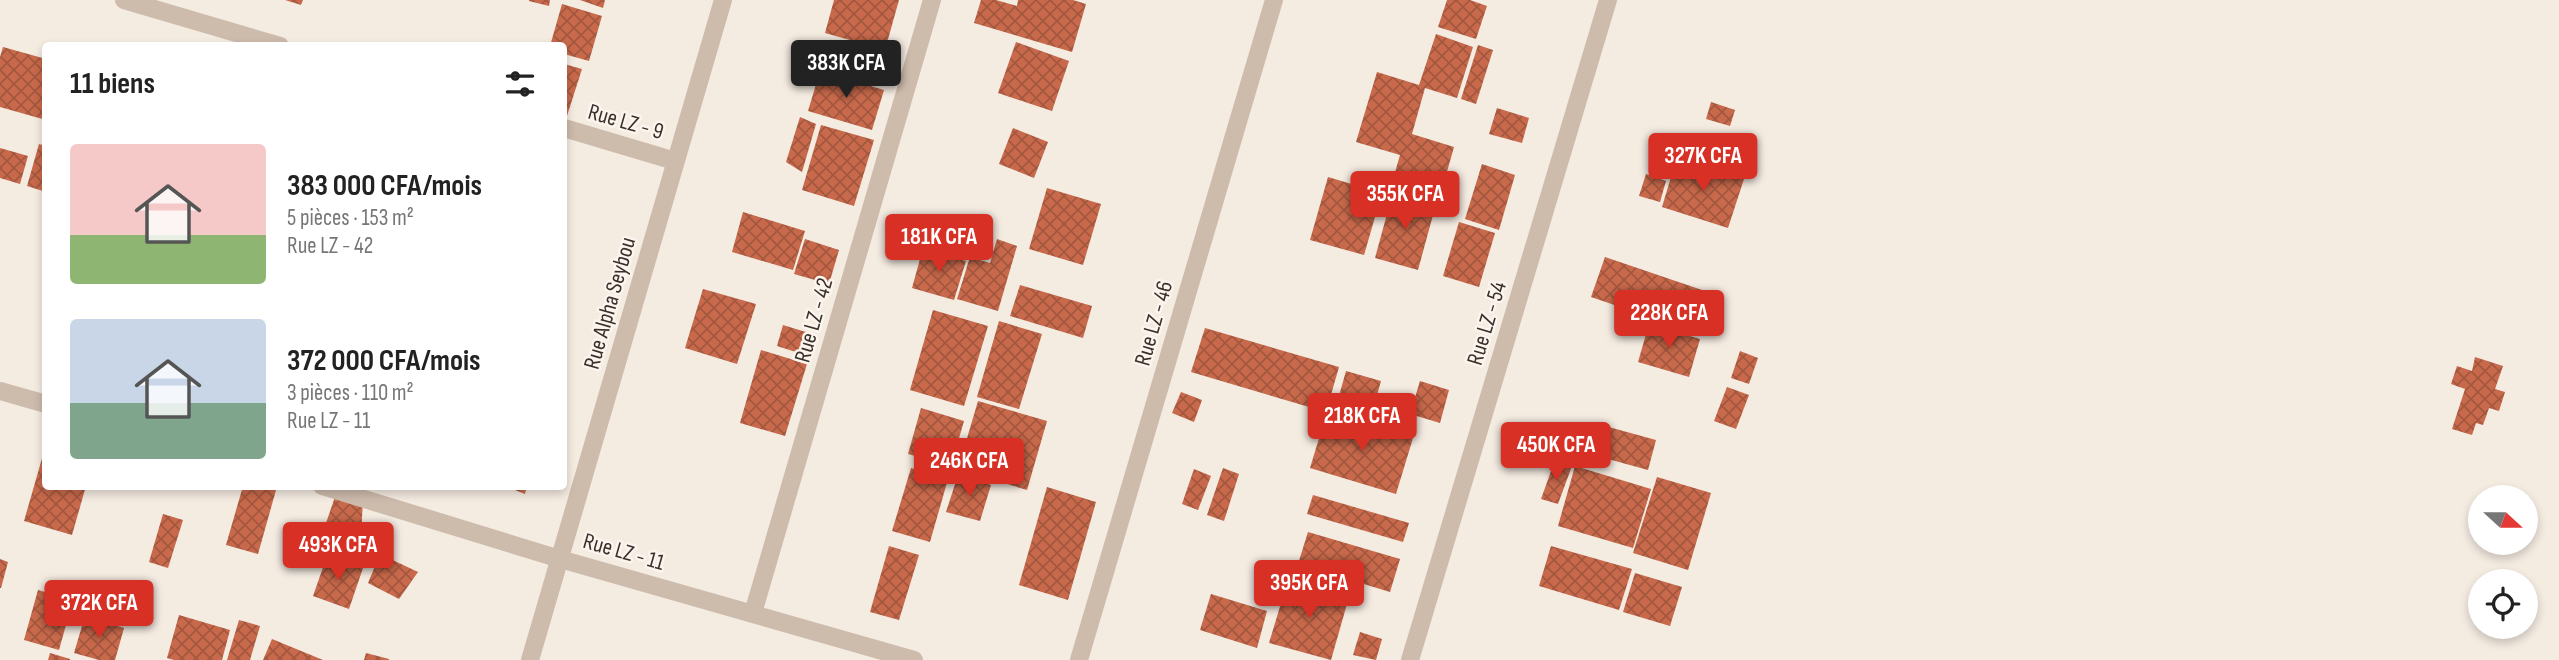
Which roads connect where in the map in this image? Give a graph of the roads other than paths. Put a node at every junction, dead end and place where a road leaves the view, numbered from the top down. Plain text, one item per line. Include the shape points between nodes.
1 (124, 0) edge
2 (723, 0) edge
3 (932, 0) edge
4 (1274, 0) edge
5 (1608, 0) edge
6 (266, 42) edge
7 (567, 129) edge
8 (676, 161) junction
9 (0, 391) edge
10 (42, 403) edge
11 (335, 490) edge
12 (560, 559) junction
13 (753, 613) junction
14 (530, 660) edge
15 (914, 660) edge
16 (1079, 660) edge
17 (1410, 660) edge

1 - 6 street
2 - 8 street, Rue Alpha Seybou
3 - 13 street, Rue LZ - 42
4 - 16 street, Rue LZ - 46
5 - 17 street, Rue LZ - 54
7 - 8 street, Rue LZ - 9
8 - 12 street, Rue Alpha Seybou
9 - 10 street
11 - 12 street, Rue LZ - 11
12 - 13 street, Rue LZ - 11
12 - 14 street, Rue Alpha Seybou
13 - 15 street, Rue LZ - 11

